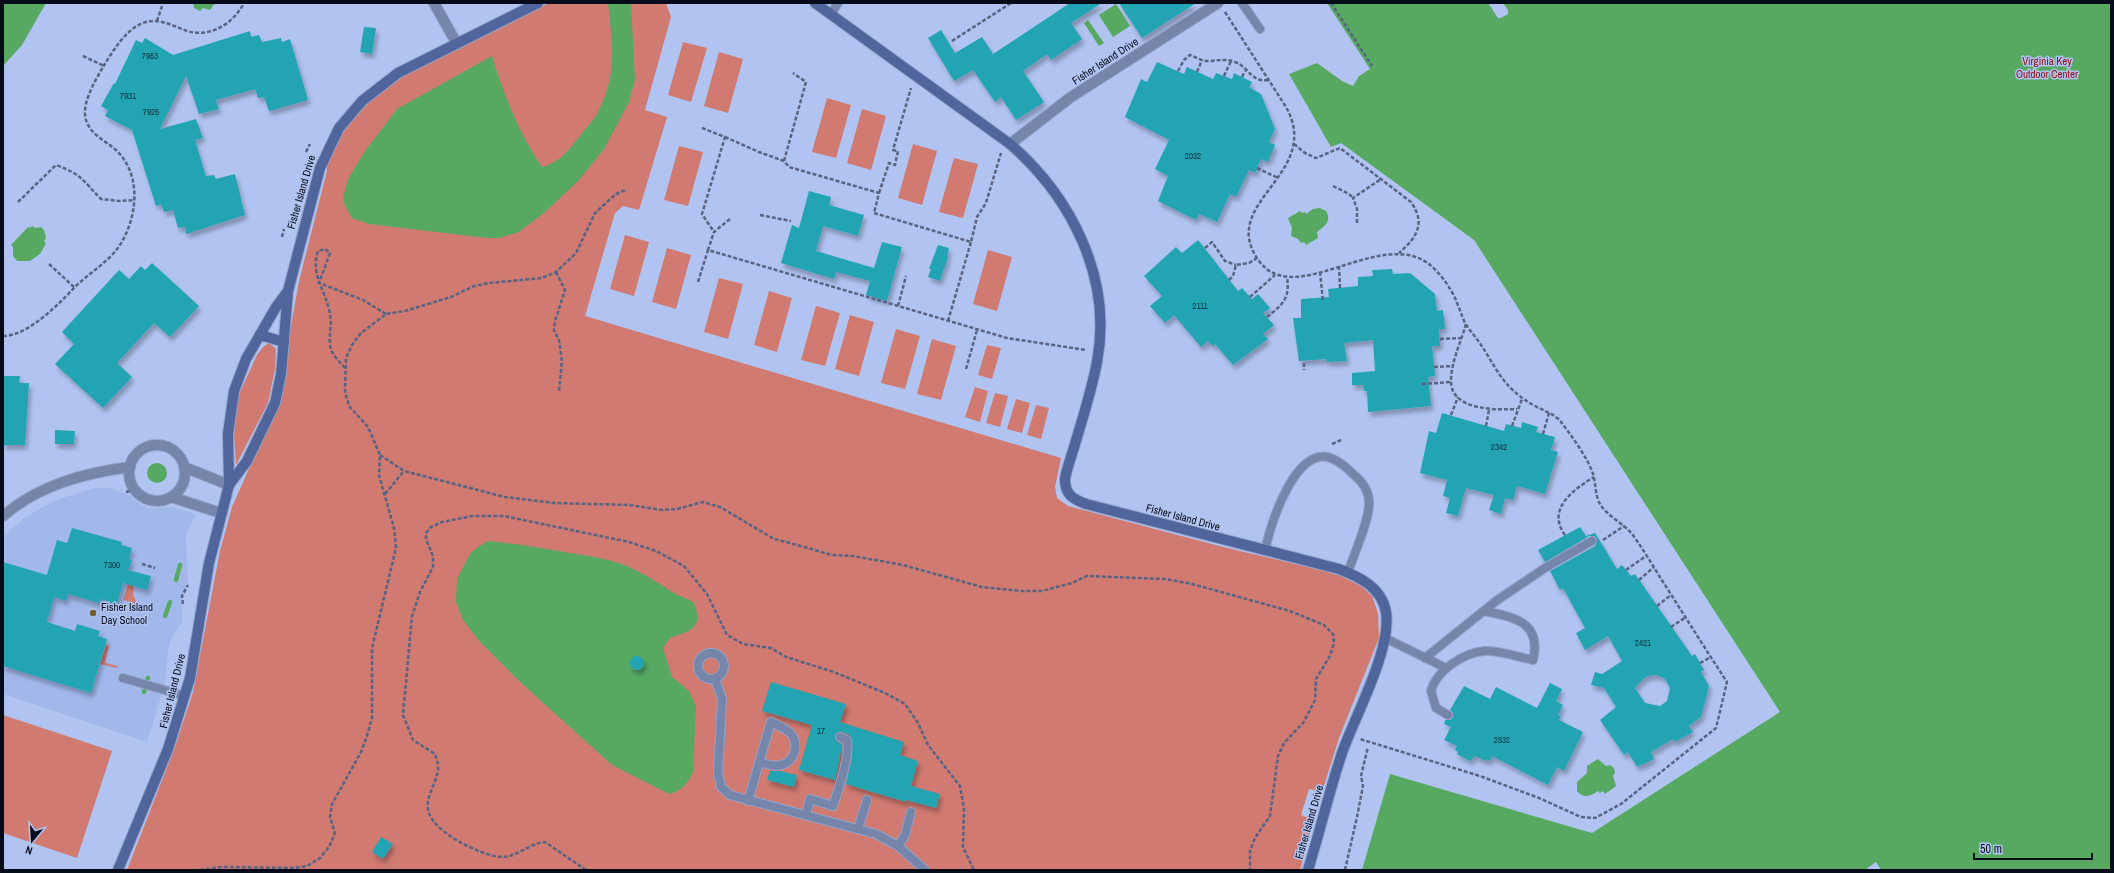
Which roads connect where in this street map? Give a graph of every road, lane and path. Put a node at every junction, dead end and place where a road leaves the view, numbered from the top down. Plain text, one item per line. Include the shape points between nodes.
1 (163, 3) edge
2 (244, 3) edge
3 (434, 3) edge
4 (538, 3) edge
5 (815, 3) edge
6 (838, 3) edge
7 (1011, 3) edge
8 (1242, 3) edge
9 (1331, 3) edge
10 (1220, 6) edge
11 (831, 14) junction
12 (157, 21) junction
13 (1260, 29) dead end
14 (952, 41) dead end
15 (456, 44) junction
16 (83, 56) dead end
17 (1202, 60) junction
18 (1231, 61) junction
19 (104, 66) junction
20 (1372, 66) dead end
21 (1178, 71) dead end
22 (1245, 71) junction
23 (1196, 72) dead end
24 (793, 73) dead end
25 (1224, 76) dead end
26 (1242, 77) dead end
27 (1269, 80) junction
28 (912, 82) dead end
29 (702, 128) dead end
30 (725, 137) junction
31 (310, 144) dead end
32 (1294, 144) junction
33 (1007, 146) junction
34 (306, 152) dead end
35 (784, 161) junction
36 (1257, 168) dead end
37 (1278, 178) junction
38 (1381, 179) junction
39 (1332, 186) dead end
40 (625, 190) dead end
41 (880, 193) junction
42 (1353, 198) junction
43 (135, 200) junction
44 (18, 202) dead end
45 (760, 215) dead end
46 (730, 219) dead end
47 (791, 221) dead end
48 (1357, 223) dead end
49 (284, 229) dead end
50 (714, 232) junction
51 (282, 237) dead end
52 (971, 242) junction
53 (1205, 248) dead end
54 (708, 250) junction
55 (1398, 254) junction
56 (1257, 258) junction
57 (49, 264) dead end
58 (1236, 265) junction
59 (1338, 266) junction
60 (556, 272) junction
61 (1320, 272) junction
62 (1275, 275) junction
63 (906, 276) dead end
64 (1288, 277) junction
65 (1229, 280) dead end
66 (698, 282) dead end
67 (320, 283) junction
68 (74, 287) junction
69 (1340, 288) dead end
70 (288, 291) junction
71 (1250, 297) dead end
72 (1323, 301) dead end
73 (898, 306) junction
74 (386, 314) junction
75 (1267, 317) dead end
76 (948, 321) junction
77 (1466, 324) junction
78 (977, 330) junction
79 (260, 335) junction
80 (3, 336) edge
81 (1462, 338) junction
82 (1440, 339) dead end
83 (284, 342) junction
84 (1091, 351) dead end
85 (1304, 363) dead end
86 (1453, 366) junction
87 (1434, 367) dead end
88 (346, 368) junction
89 (966, 369) dead end
90 (1304, 370) dead end
91 (1451, 382) junction
92 (1422, 384) dead end
93 (559, 391) dead end
94 (1458, 397) junction
95 (1522, 399) junction
96 (1490, 410) junction
97 (1517, 410) junction
98 (1549, 413) junction
99 (1451, 415) dead end
100 (1486, 426) dead end
101 (1512, 426) dead end
102 (1543, 434) dead end
103 (1341, 440) dead end
104 (1332, 444) dead end
105 (380, 454) junction
106 (130, 467) junction
107 (184, 467) junction
108 (404, 471) junction
109 (1594, 477) junction
110 (229, 485) junction
111 (385, 494) junction
112 (171, 497) junction
113 (221, 513) junction
114 (3, 516) edge
115 (1624, 526) junction
116 (1565, 535) dead end
117 (1596, 542) joint
118 (1265, 551) junction
119 (1646, 556) junction
120 (142, 564) dead end
121 (155, 568) dead end
122 (1654, 568) junction
123 (1626, 570) dead end
124 (1348, 572) junction
125 (1639, 580) dead end
126 (188, 585) dead end
127 (1671, 595) junction
128 (183, 604) dead end
129 (1657, 606) dead end
130 (1484, 612) junction
131 (1686, 617) junction
132 (1671, 627) dead end
133 (1385, 638) junction
134 (1711, 657) junction
135 (1425, 658) junction
136 (1700, 663) dead end
137 (1446, 668) junction
138 (122, 678) dead end
139 (715, 679) dead end
140 (185, 696) junction
141 (1448, 715) dead end
142 (840, 737) dead end
143 (1356, 738) dead end
144 (1368, 747) dead end
145 (759, 762) junction
146 (867, 800) dead end
147 (748, 801) junction
148 (911, 812) dead end
149 (806, 815) junction
150 (858, 829) junction
151 (898, 846) junction
152 (119, 869) edge
153 (200, 870) edge
154 (586, 870) edge
155 (925, 870) edge
156 (974, 870) edge
157 (1250, 870) edge
158 (1308, 870) edge
159 (1345, 870) edge

1 - 12 path
2 - 12 path via 232,20 211,32 192,32
3 - 15 street
4 - 15 street, Fisher Island Drive
5 - 11 street, Fisher Island Drive
6 - 11 lane
7 - 14 path
8 - 13 lane
9 - 20 path
10 - 27 path
10 - 33 street, Fisher Island Drive via 1071,98
11 - 33 street, Fisher Island Drive
12 - 19 path via 143,23 132,30
15 - 70 street, Fisher Island Drive via 398,73 371,92 345,119 327,149 320,168
16 - 19 path
17 - 18 path
17 - 21 path via 1190,55
17 - 23 path
18 - 22 path
18 - 25 path
19 - 43 path via 88,98 86,120 98,137 122,157 129,172
22 - 26 path
22 - 27 path via 1261,82
24 - 35 path via 806,82
27 - 32 path via 1292,118
28 - 41 path via 893,150 898,151 895,165 889,163
29 - 30 path
30 - 35 path
30 - 50 path via 702,214
31 - 34 path
32 - 37 path via 1289,161
32 - 38 path via 1316,158 1340,148
33 - 52 path via 1002,152 986,203 977,217
33 - 118 street, Fisher Island Drive via 1031,163 1061,199 1083,240 1096,284 1100,312 1099,352 1066,473 1065,484 1068,494 1086,504
35 - 41 path via 789,167
36 - 37 path
37 - 56 path via 1257,206 1250,223 1251,242
38 - 42 path
38 - 55 path via 1406,197 1418,214 1417,234
39 - 42 path
40 - 60 path via 616,194 595,213 576,253
41 - 52 path via 874,213
42 - 48 path
43 - 44 path via 101,199 80,176 56,165
43 - 68 path via 131,221 120,245
45 - 47 path
46 - 50 path
49 - 51 path
50 - 54 path
52 - 76 path
53 - 58 path via 1212,242 1225,261
54 - 66 path
54 - 73 path
55 - 59 path via 1372,257
55 - 77 path via 1419,259 1437,272 1457,301
56 - 58 path via 1249,263
56 - 62 path
57 - 68 path
58 - 65 path
59 - 61 path
59 - 69 path
60 - 74 path via 542,278 474,286 451,297
60 - 93 path via 565,290 554,321 562,361
61 - 64 path
61 - 72 path
62 - 64 path
62 - 71 path
63 - 73 path
64 - 75 path via 1286,300
67 - 67 path via 315,268 316,259 318,251 325,249 330,253
67 - 74 path via 363,300
67 - 88 path via 330,313 330,345 335,356
68 - 80 path via 44,316 23,329
70 - 79 street, Fisher Island Drive
70 - 83 street, Fisher Island Drive
73 - 76 path
74 - 88 path via 361,333 352,345 346,358
76 - 78 path
77 - 81 path
77 - 95 path via 1503,379
78 - 84 path via 1007,338
78 - 89 path
79 - 83 street
79 - 110 street, Fisher Island Drive via 241,369 234,392 228,434
81 - 82 path
81 - 86 path
83 - 110 street, Fisher Island Drive via 280,383 271,414 247,461
85 - 90 path
86 - 87 path
86 - 91 path
88 - 105 path via 345,392 349,406 368,427
91 - 92 path
91 - 94 path
94 - 96 path via 1470,405
94 - 99 path
95 - 97 path
95 - 98 path
96 - 97 path
96 - 100 path
97 - 101 path
98 - 102 path
98 - 109 path via 1559,420
103 - 104 path
105 - 108 path
105 - 111 path via 379,475
106 - 107 street via 141,451 156,446 167,448 176,454
106 - 112 street via 130,491 160,501
106 - 114 street via 89,474 58,483 29,497
107 - 110 street
107 - 112 street via 183,483
108 - 111 path
108 - 157 path via 505,497 554,503 613,504 662,510 703,502 720,507 784,542 832,555 903,565 982,588 1042,591 1088,576 1165,579 1290,611 1324,625 1333,634 1334,643 1330,656 1316,679 1315,700 1303,723 1284,743 1278,756 1270,816 1255,838 1250,851
109 - 115 path via 1600,504
109 - 116 path via 1571,493 1561,506 1557,519
110 - 113 street, Fisher Island Drive
111 - 153 path via 394,528 396,548 372,648 372,718 361,752 332,804 330,817 335,833 329,847 320,858 307,866 281,869 221,867
112 - 113 street
113 - 140 street, Fisher Island Drive via 209,563
115 - 117 path
115 - 119 path
117 - 130 lane via 1545,568
118 - 124 street, Fisher Island Drive
118 - 124 lane via 1272,522 1288,488 1307,464 1319,457 1328,458 1358,478 1369,497 1368,513
119 - 122 path
119 - 123 path
120 - 121 path
122 - 125 path
122 - 127 path
124 - 133 street, Fisher Island Drive via 1364,581 1381,598 1386,616
126 - 128 path via 182,596
127 - 129 path
127 - 131 path
130 - 135 lane
130 - 137 lane via 1510,617 1528,627 1535,639 1533,660 1484,651 1471,654
131 - 132 path
131 - 134 path
133 - 135 lane
133 - 158 street, Fisher Island Drive via 1342,754
134 - 136 path
134 - 143 path via 1727,682 1716,728 1621,804 1595,818 1581,817 1480,776
135 - 137 lane
137 - 141 lane via 1435,680 1430,691 1436,708
138 - 140 lane
139 - 147 lane via 722,699 718,773 721,787 730,795
140 - 152 street, Fisher Island Drive via 165,758
142 - 149 lane via 847,740 848,745 834,806 810,799
144 - 159 path via 1362,769 1357,817
145 - 145 lane via 771,722 794,737 796,746 790,759 780,765
145 - 147 lane
146 - 150 lane
147 - 149 lane
148 - 151 lane via 905,835
149 - 150 lane
150 - 151 lane via 876,834
151 - 155 lane
154 - 156 path via 545,842 536,843 525,850 503,857 473,850 441,828 429,814 428,804 438,766 435,754 413,740 403,715 412,616 420,592 433,567 434,556 426,533 431,527 442,522 472,516 504,516 628,542 656,551 684,566 707,594 727,635 743,644 771,648 786,657 831,670 905,704 918,723 928,745 960,786 964,809 963,847

